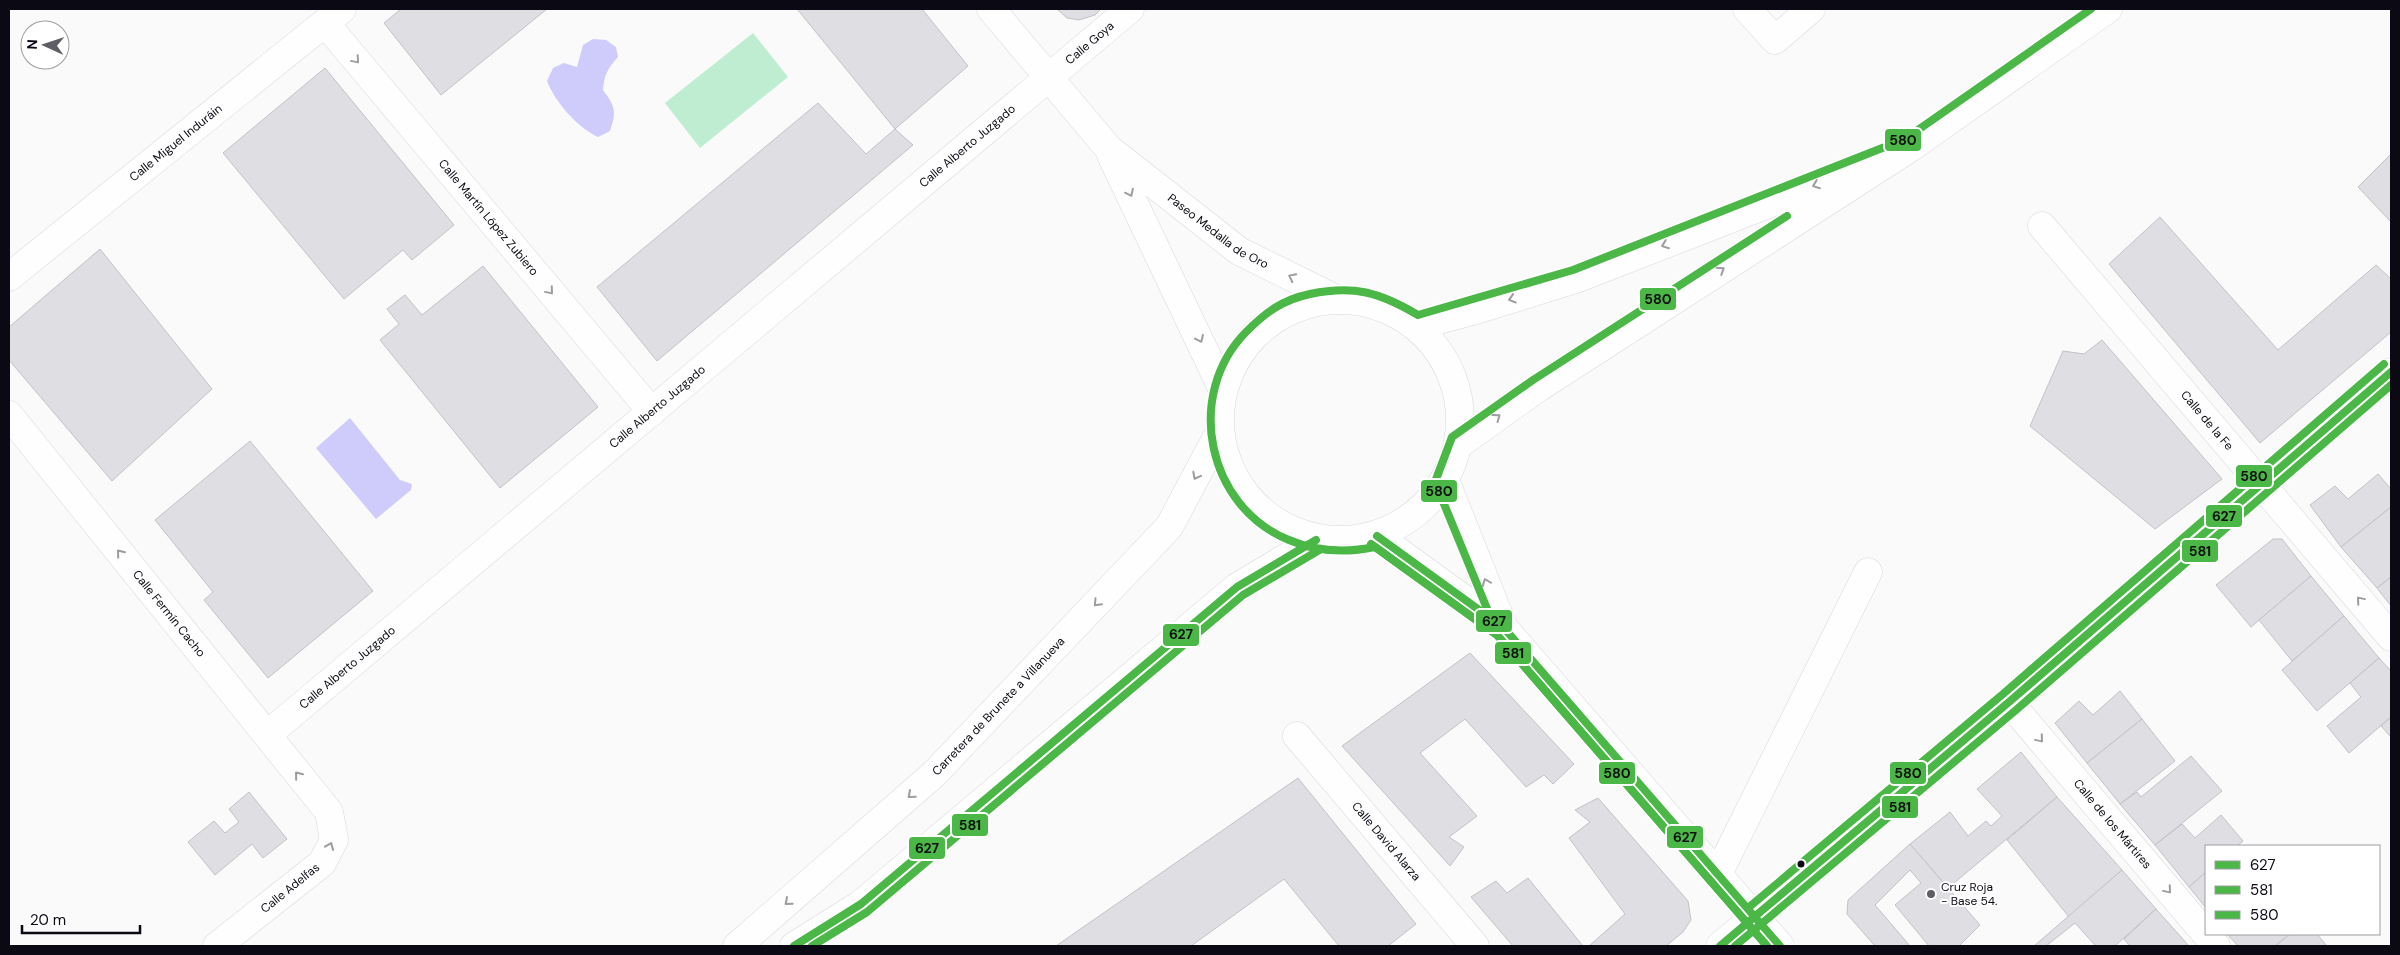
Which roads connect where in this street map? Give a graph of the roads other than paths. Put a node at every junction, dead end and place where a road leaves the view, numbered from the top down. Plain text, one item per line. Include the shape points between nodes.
1 (991, 9) edge
2 (1130, 9) edge
3 (1746, 9) edge
4 (1811, 9) edge
5 (2108, 9) edge
6 (333, 16) edge
7 (1049, 78) junction
8 (1910, 148) junction
9 (1108, 149) junction
10 (2042, 226) dead end
11 (9, 277) edge
12 (1336, 299) junction
13 (1416, 326) junction
14 (2391, 372) edge
15 (1222, 388) junction
16 (652, 412) junction
17 (9, 415) edge
18 (1219, 433) junction
19 (1458, 445) junction
20 (1445, 480) junction
21 (2261, 482) junction
22 (1377, 536) junction
23 (1316, 540) junction
24 (1868, 572) dead end
25 (1504, 628) junction
26 (2391, 637) edge
27 (2009, 702) junction
28 (267, 736) junction
29 (1297, 736) dead end
30 (329, 812) joint
31 (1718, 874) junction
32 (1754, 916) junction
33 (2205, 933) edge
34 (2207, 935) edge
35 (217, 946) edge
36 (738, 946) edge
37 (794, 946) edge
38 (1475, 946) edge
39 (1720, 946) edge
40 (1780, 946) edge
41 (2216, 946) edge

1 - 7 main road, Paseo Medalla de Oro
2 - 7 main road, Calle Goya
3 - 4 main road via 1775,40
5 - 8 main road
6 - 11 main road, Calle Miguel Induráin
6 -> 16 main road, Calle Martín López Zubiero
7 - 9 main road, Paseo Medalla de Oro
7 - 16 main road, Calle Alberto Juzgado
8 -> 13 main road via 1576,279
19 -> 8 main road via 1538,388
12 -> 9 main road, Paseo Medalla de Oro via 1239,251
9 -> 15 main road, Paseo Medalla de Oro
10 - 21 main road, Calle de la Fe
12 - 13 main road via 1365,301 1392,310
12 - 15 main road via 1286,311 1246,343
13 - 19 main road via 1445,360 1459,401
14 - 21 main road
15 - 18 main road
16 - 28 main road, Calle Alberto Juzgado
28 -> 17 main road, Calle Fermín Cacho
18 - 23 main road via 1229,470 1250,502 1280,526
18 -> 36 main road, Carretera de Brunete a Villanueva via 1169,527 934,774
19 - 20 main road
20 - 22 main road via 1427,504 1404,523
25 -> 20 main road
26 -> 21 main road, Calle de la Fe
21 - 27 main road
22 - 23 main road via 1357,541
22 - 25 main road
23 - 37 main road via 1237,587 860,904
24 - 31 main road
25 - 31 main road
27 - 32 main road
27 -> 33 main road, Calle de los Mártires
30 -> 28 main road, Calle Fermín Cacho
29 - 38 main road, Calle David Alarza
35 -> 30 main road, Calle Adelfas via 322,863 334,840
31 - 32 main road
32 - 39 main road
32 - 40 main road
34 -> 41 main road, Calle de los Mártires

